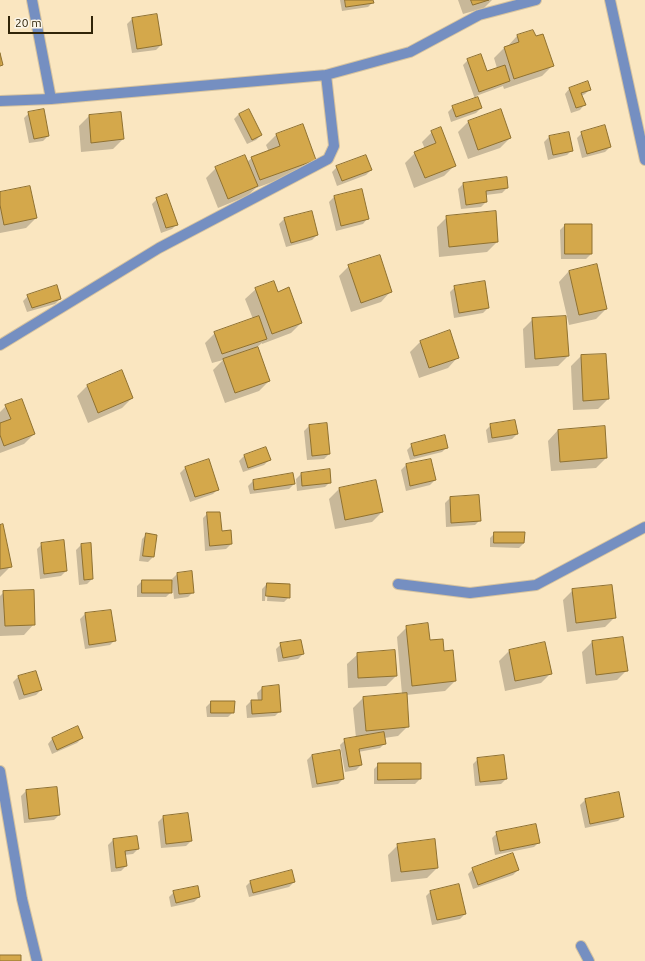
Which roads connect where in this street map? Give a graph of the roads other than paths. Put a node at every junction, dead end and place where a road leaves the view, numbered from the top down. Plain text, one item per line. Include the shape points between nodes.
1 (32, 0) edge
2 (536, 0) edge
3 (610, 0) edge
4 (326, 75) junction
5 (51, 99) junction
6 (0, 101) edge
7 (645, 160) edge
8 (0, 345) edge
9 (645, 527) edge
10 (398, 584) dead end
11 (0, 771) edge
12 (581, 946) dead end
13 (37, 961) edge
14 (589, 961) edge

1 - 5 street
2 - 4 street via 479,15 410,52
3 - 7 street
4 - 5 street
4 - 8 street via 334,146 328,159 159,248
5 - 6 street
9 - 10 street via 536,585 470,593
11 - 13 street via 22,899
12 - 14 street

